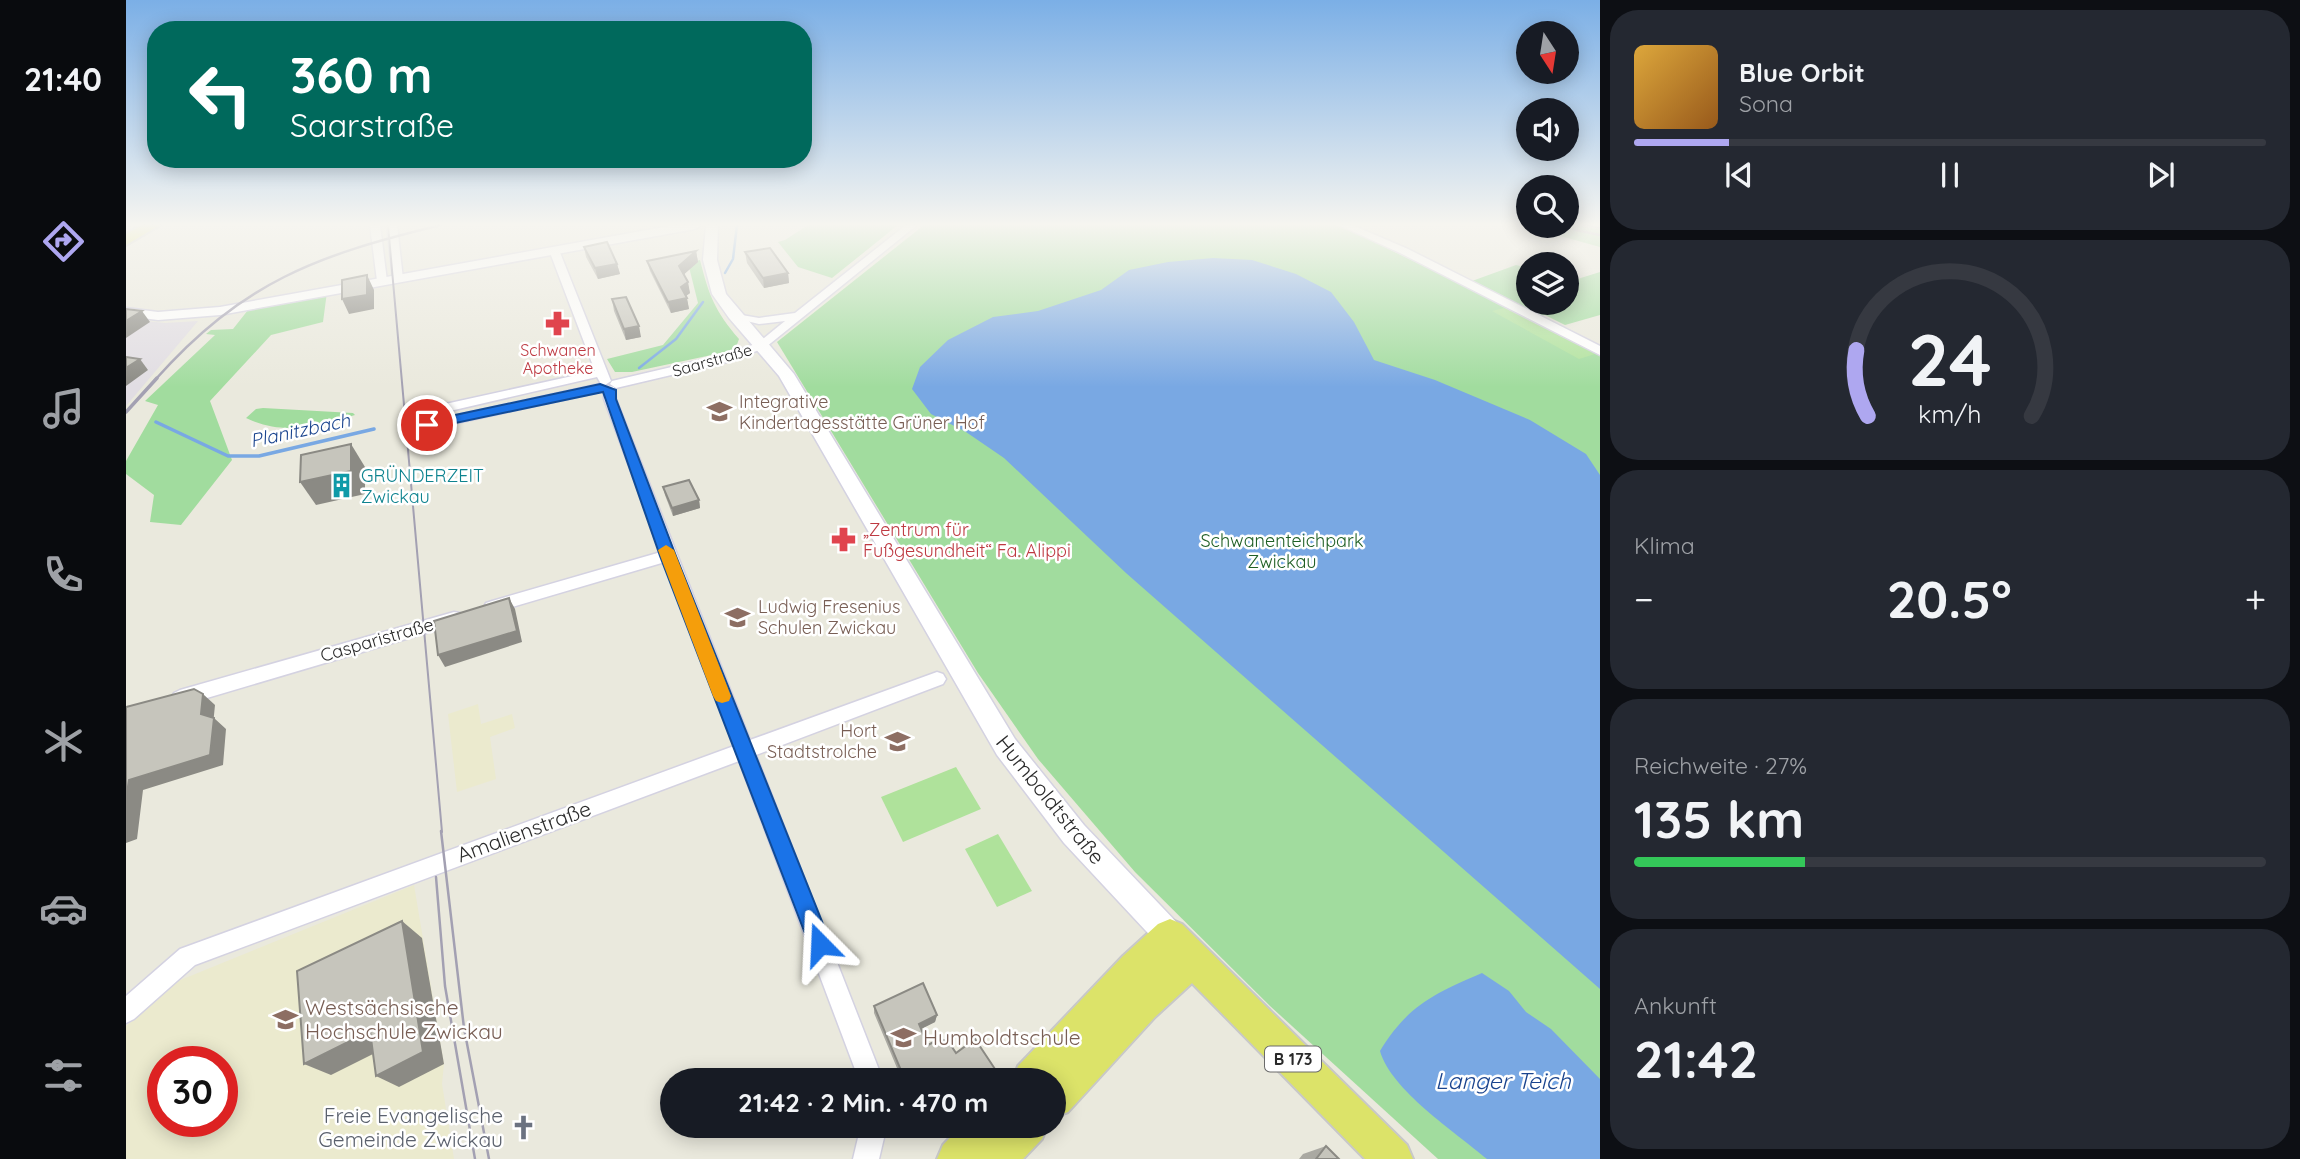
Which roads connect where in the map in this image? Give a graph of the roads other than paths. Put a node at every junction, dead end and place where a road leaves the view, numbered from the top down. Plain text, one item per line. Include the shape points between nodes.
1 (398, 279) edge
2 (565, 279) edge
3 (714, 279) edge
4 (844, 279) edge
5 (1459, 279) edge
6 (382, 281) joint
7 (126, 312) edge
8 (734, 315) junction
9 (798, 316) junction
10 (762, 345) junction
11 (1600, 351) edge
12 (606, 383) junction
13 (421, 427) dead end
14 (668, 556) junction
15 (937, 679) dead end
16 (167, 701) edge
17 (744, 752) junction
18 (1182, 947) junction
19 (126, 1011) edge
20 (866, 1068) edge
21 (1043, 1068) edge
22 (1066, 1085) edge
23 (871, 1138) edge
24 (977, 1138) edge
25 (1016, 1138) edge
26 (866, 1159) edge
27 (957, 1159) edge
28 (996, 1159) edge
29 (1393, 1159) edge

1 - 6 main road
2 - 12 street
3 - 8 main road, Humboldtstraße
4 - 9 street, Saarstraße
5 - 11 street
6 - 7 main road via 190,315
8 - 9 street, Saarstraße via 759,321
8 - 10 main road, Humboldtstraße
9 - 10 street, Saarstraße
10 - 12 street, Saarstraße via 731,357
10 - 18 main road, Humboldtstraße via 786,374 1006,747 1048,803
12 - 13 street, Saarstraße
12 - 14 street
14 - 16 street, Casparistraße
14 - 17 street
15 - 17 street, Amalienstraße
17 - 19 street, Amalienstraße via 188,957
17 - 20 street
18 - 21 main road via 1135,968
18 - 22 main road via 1142,1004
18 - 29 main road, Humboldtstraße / B 173
23 - 26 street
24 - 27 main road
25 - 28 main road

